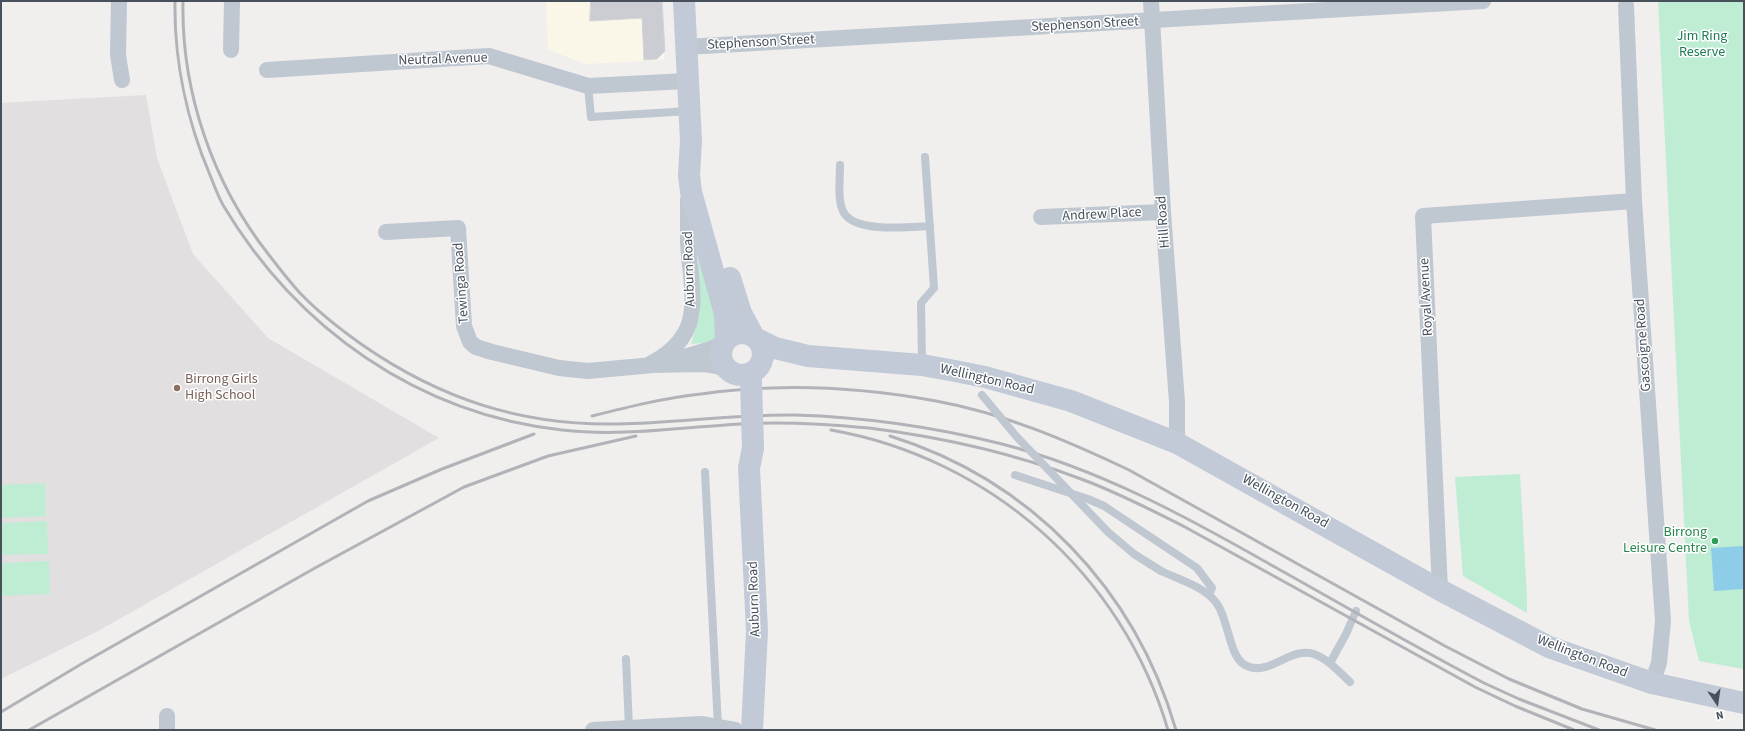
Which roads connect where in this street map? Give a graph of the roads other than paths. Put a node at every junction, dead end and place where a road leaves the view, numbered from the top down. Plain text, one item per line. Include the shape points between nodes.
1 (119, 1) edge
2 (232, 1) edge
3 (684, 1) edge
4 (1151, 1) edge
5 (1483, 1) edge
6 (1625, 3) edge
7 (1152, 21) junction
8 (686, 47) junction
9 (231, 50) dead end
10 (267, 70) dead end
11 (122, 80) dead end
12 (687, 81) junction
13 (588, 86) junction
14 (689, 111) junction
15 (691, 141) junction
16 (925, 157) dead end
17 (840, 165) dead end
18 (689, 174) junction
19 (1634, 201) junction
20 (1163, 212) junction
21 (1041, 217) dead end
22 (930, 226) junction
23 (386, 232) dead end
24 (756, 338) junction
25 (725, 342) junction
26 (808, 356) junction
27 (922, 365) junction
28 (649, 366) junction
29 (744, 374) junction
30 (984, 386) junction
31 (1177, 443) junction
32 (705, 472) dead end
33 (1015, 476) dead end
34 (1440, 590) junction
35 (1209, 595) junction
36 (1356, 612) dead end
37 (626, 659) dead end
38 (1330, 663) junction
39 (1350, 682) dead end
40 (1652, 682) junction
41 (1744, 703) edge
42 (718, 727) junction
43 (628, 728) junction
44 (592, 730) edge
45 (735, 730) edge
46 (752, 730) edge

1 - 11 street via 118,55
2 - 9 street
3 - 8 main road, Auburn Road
4 - 7 street, Hill Road
5 - 7 street, Stephenson Street
6 - 19 street, Gascoigne Road
7 - 8 street, Stephenson Street
7 - 20 street, Hill Road
8 - 12 main road, Auburn Road
10 - 13 street, Neutral Avenue via 489,56
12 - 13 street, Neutral Avenue
12 - 14 main road, Auburn Road
13 - 14 lane via 592,117
14 - 15 main road, Auburn Road
15 - 18 main road, Auburn Road
15 - 24 main road, Auburn Road via 739,308
16 - 22 lane
17 - 22 lane via 841,200 844,213 852,221 886,227
18 - 25 main road, Auburn Road via 694,206 725,314
18 - 28 street, Auburn Road via 688,220 692,301 690,322 676,347
19 - 34 street, Royal Avenue via 1423,216
19 - 40 street, Gascoigne Road via 1663,621 1659,663
20 - 21 street, Andrew Place
20 - 31 street, Hill Road via 1177,402
22 - 27 lane via 934,288 921,303
23 - 28 street, Tewinga Road via 458,228 464,326 470,342 476,347 559,368 588,371
24 - 25 main road via 740,333
24 - 26 main road, Wellington Road via 775,348
24 - 29 main road via 762,346 764,355
25 - 28 street, Tewinga Road via 709,350
25 - 29 main road via 721,359
26 - 27 main road, Wellington Road
26 - 29 main road, Wellington Road via 777,361
27 - 30 main road, Wellington Road
28 - 29 street, Tewinga Road via 704,364
29 - 46 main road, Auburn Road, bridge via 757,630
30 - 31 main road, Wellington Road via 1071,401
30 - 35 lane, bridge via 1016,436 1108,532 1134,554 1161,571
31 - 34 main road, Wellington Road
32 - 42 lane
33 - 35 lane via 1104,506 1197,568 1212,588
34 - 40 main road, Wellington Road via 1549,647
35 - 38 lane via 1221,610 1237,656 1246,666 1262,668 1302,652 1314,654
36 - 38 lane
37 - 43 lane
38 - 39 lane
40 - 41 main road, Wellington Road
42 - 43 street via 701,724
42 - 45 street
43 - 44 street

